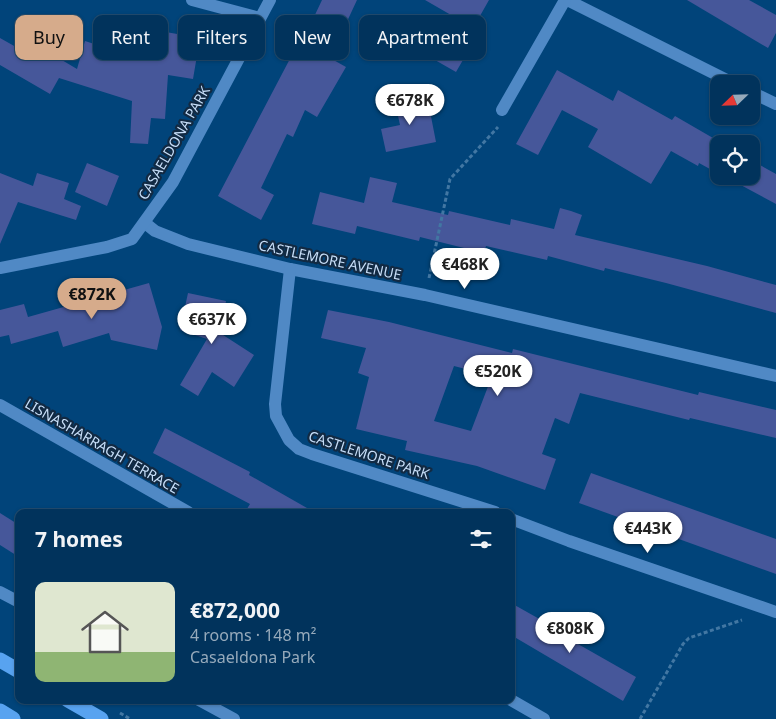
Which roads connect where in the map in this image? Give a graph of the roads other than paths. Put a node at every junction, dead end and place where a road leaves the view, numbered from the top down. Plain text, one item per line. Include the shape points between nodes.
1 (192, 0) edge
2 (270, 0) edge
3 (566, 0) edge
4 (249, 15) edge
5 (262, 15) edge
6 (238, 60) edge
7 (717, 75) edge
8 (760, 96) edge
9 (776, 104) edge
10 (502, 110) road end
11 (145, 223) junction
12 (0, 268) edge
13 (290, 269) junction
14 (776, 376) edge
15 (0, 405) edge
16 (183, 509) edge
17 (486, 509) edge
18 (515, 520) edge
19 (0, 592) edge
20 (15, 600) edge
21 (776, 612) edge
22 (0, 660) edge
23 (15, 669) edge
24 (515, 702) edge
25 (75, 704) edge
26 (206, 704) edge
27 (0, 711) edge
28 (13, 719) edge
29 (101, 719) edge
30 (234, 719) edge
31 (544, 719) edge

1 - 4 street
2 - 5 street, CASAELDONA PARK
3 - 7 street
3 - 10 street
6 - 11 street, CASAELDONA PARK via 173,182
8 - 9 street
11 - 12 street, CASAELDONA PARK via 132,239 107,247
11 - 13 street, CASTLEMORE AVENUE via 155,231 188,244
13 - 14 street, CASTLEMORE AVENUE via 425,294
13 - 17 street, CASTLEMORE PARK via 275,404 281,429 289,440 312,454
15 - 16 street, LISNASHARRAGH TERRACE
18 - 21 street
19 - 20 street
22 - 23 highway
24 - 31 street
25 - 29 highway
26 - 30 street
27 - 28 highway

